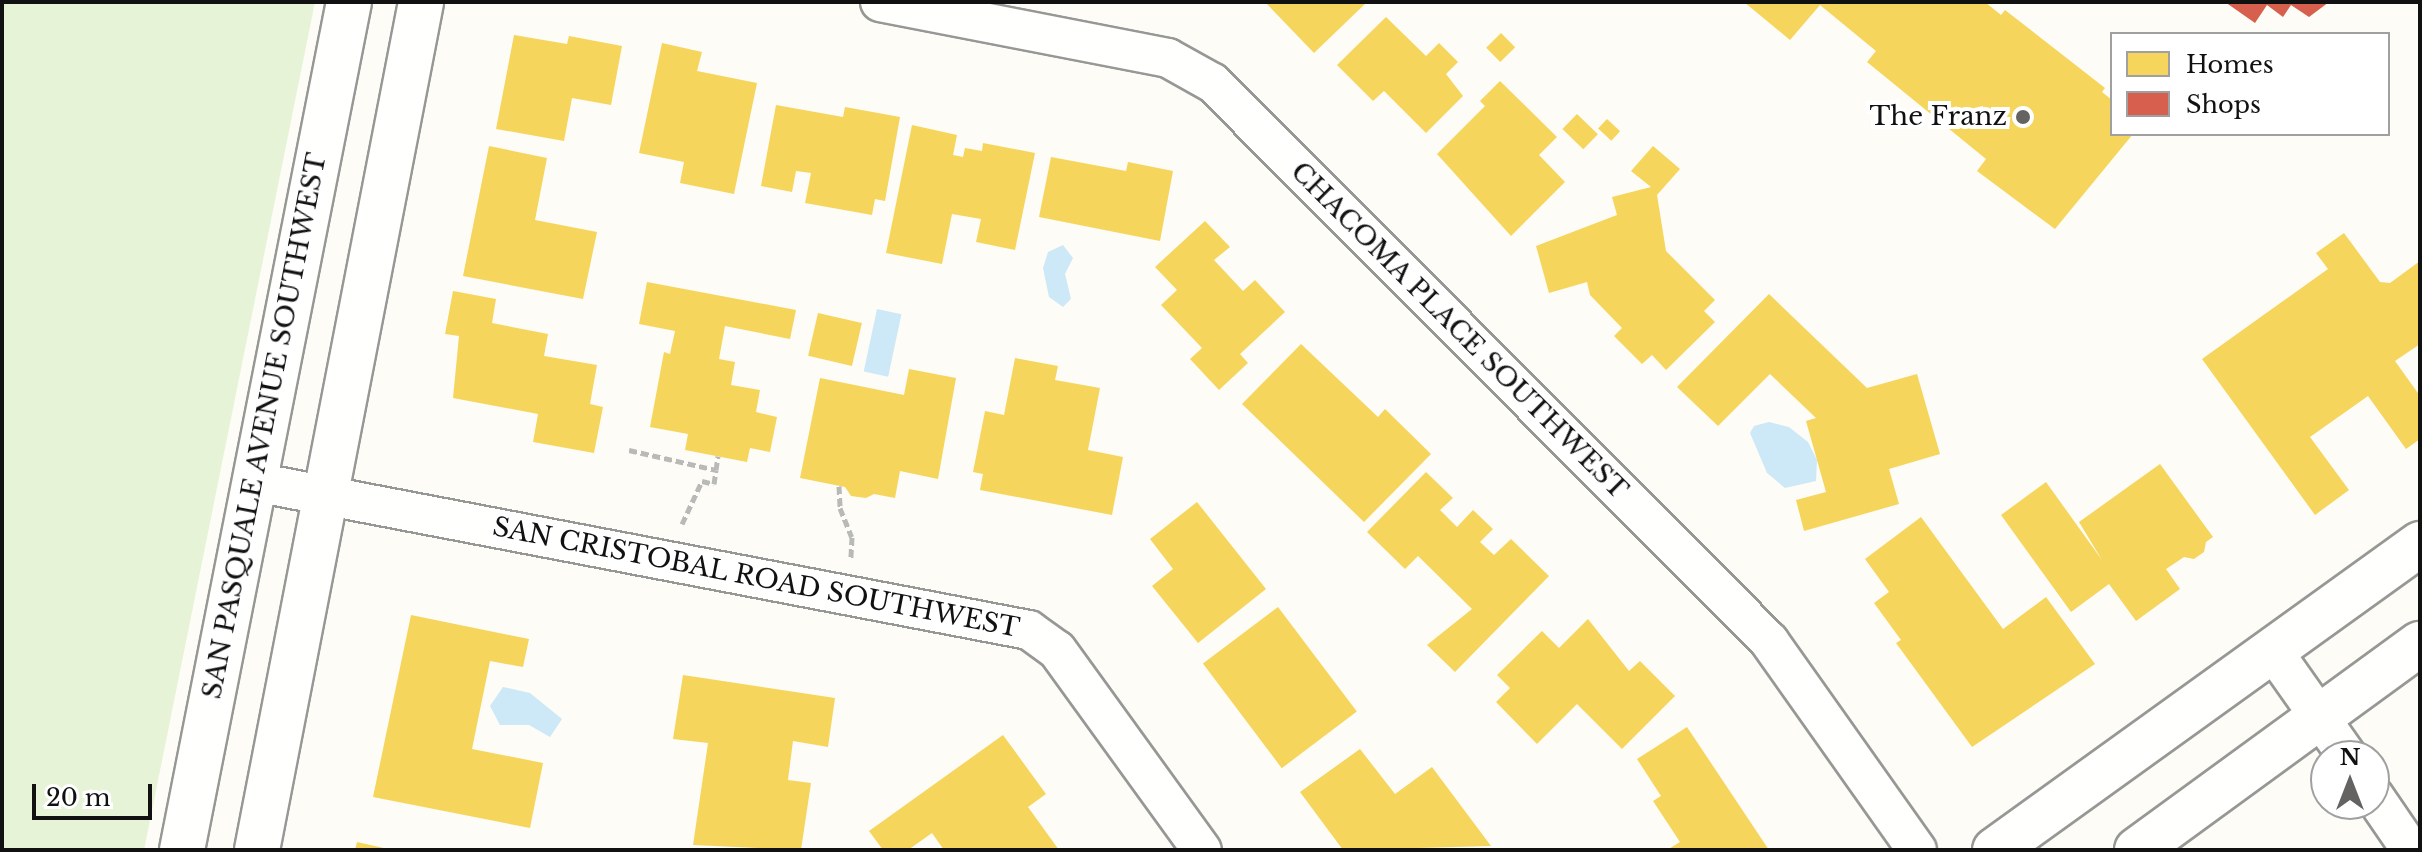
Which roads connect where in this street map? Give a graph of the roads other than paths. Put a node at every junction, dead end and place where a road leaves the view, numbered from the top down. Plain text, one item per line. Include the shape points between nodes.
1 (349, 2) edge
2 (421, 2) edge
3 (880, 2) edge
4 (255, 482) junction
5 (326, 495) junction
6 (2420, 544) edge
7 (2420, 644) edge
8 (2273, 651) junction
9 (2319, 717) junction
10 (2336, 740) edge
11 (2390, 819) edge
12 (182, 850) edge
13 (257, 850) edge
14 (1202, 850) edge
15 (1917, 850) edge
16 (1995, 850) edge
17 (2137, 850) edge
18 (2411, 850) edge

1 - 4 street, SAN PASQUALE AVENUE SOUTHWEST
2 - 5 street
3 - 15 street, CHACOMA PLACE SOUTHWEST via 1168,58 1213,83 1769,641
4 - 5 street, SAN CRISTOBAL ROAD SOUTHWEST
4 - 12 street, SAN PASQUALE AVENUE SOUTHWEST
5 - 13 street
5 - 14 street, SAN CRISTOBAL ROAD SOUTHWEST via 1029,630 1057,650
6 - 8 street
7 - 9 street
8 - 9 street
8 - 16 street
9 - 10 street
9 - 17 street
11 - 18 street

